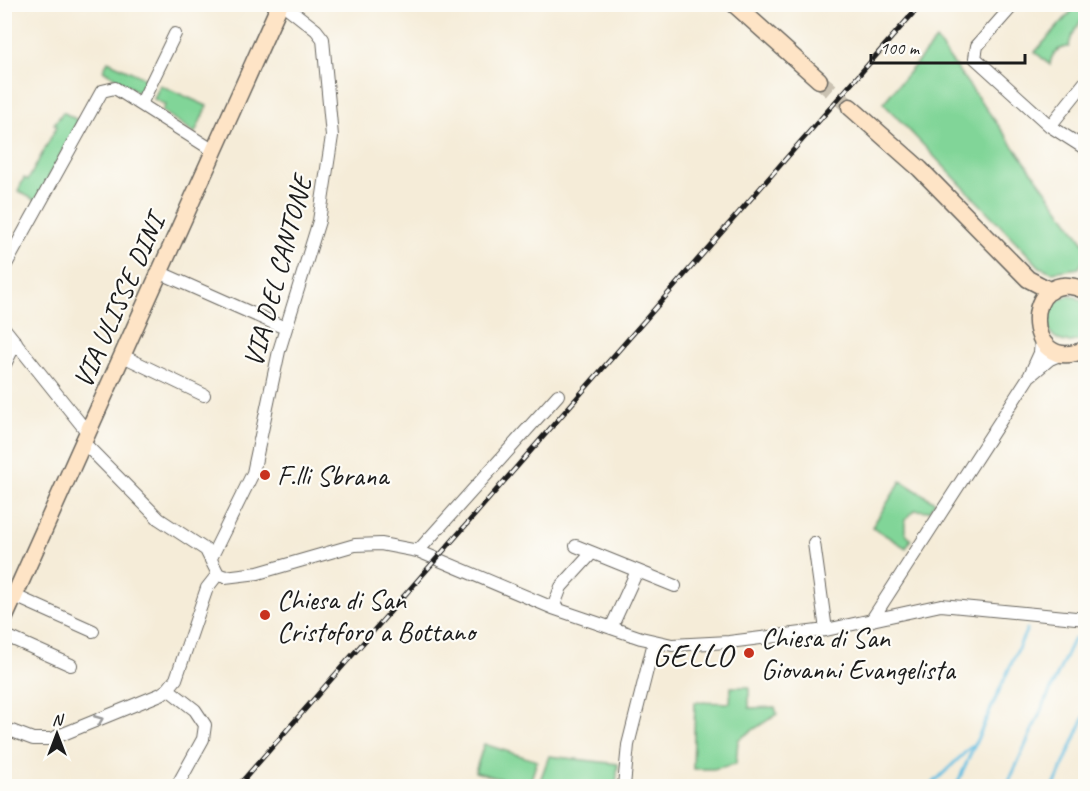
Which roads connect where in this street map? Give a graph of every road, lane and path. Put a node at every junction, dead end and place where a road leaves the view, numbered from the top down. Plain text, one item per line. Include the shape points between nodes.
1 (281, 4) edge
2 (734, 4) edge
3 (1014, 4) edge
4 (175, 34) dead end
5 (819, 81) tunnel mouth
6 (1086, 81) edge
7 (141, 104) junction
8 (850, 107) tunnel mouth
9 (1050, 126) junction
10 (1086, 149) edge
11 (214, 151) junction
12 (4, 268) edge
13 (160, 273) junction
14 (1028, 279) junction
15 (1082, 286) edge
16 (1051, 291) junction
17 (1038, 306) junction
18 (4, 328) edge
19 (285, 328) junction
20 (1041, 339) junction
21 (16, 342) junction
22 (1078, 354) edge
23 (123, 356) junction
24 (4, 366) edge
25 (1030, 375) junction
26 (204, 395) dead end
27 (558, 395) dead end
28 (86, 438) junction
29 (814, 543) dead end
30 (576, 546) dead end
31 (418, 552) junction
32 (592, 553) junction
33 (211, 558) junction
34 (637, 571) junction
35 (218, 574) junction
36 (675, 586) dead end
37 (15, 596) junction
38 (554, 608) junction
39 (4, 619) edge
40 (1086, 620) edge
41 (871, 621) junction
42 (611, 628) junction
43 (826, 630) junction
44 (93, 631) dead end
45 (4, 635) edge
46 (654, 642) junction
47 (71, 664) dead end
48 (168, 689) junction
49 (4, 728) edge
50 (177, 786) edge
51 (624, 786) edge

1 - 11 street, VIA ULISSE DINI
1 - 19 street, VIA DEL CANTONE via 323,39 332,136 319,221
2 - 5 street
3 - 9 street via 977,46 975,58
4 - 7 street
6 - 9 street
7 - 11 street
7 - 12 street via 115,88 102,92
8 - 14 street via 920,169
9 - 10 street
11 - 13 street, VIA ULISSE DINI
13 - 19 street
13 - 23 street, VIA ULISSE DINI
14 - 16 street
14 - 17 street
15 - 16 street
16 - 17 street
17 - 20 street via 1035,323
18 - 21 street
19 - 33 street, VIA DEL CANTONE via 253,473
20 - 22 street via 1051,349
20 - 25 street via 1040,353
21 - 24 street
21 - 28 street
22 - 25 street via 1050,359
23 - 26 street
23 - 28 street, VIA ULISSE DINI
25 - 41 street
27 - 31 street
28 - 33 street via 159,519
28 - 37 street, VIA ULISSE DINI
29 - 43 street
30 - 32 street
31 - 35 street via 381,544 355,545 258,573 225,577
31 - 38 street
32 - 34 street
32 - 38 street via 561,587
33 - 35 street
34 - 36 street
34 - 42 street
35 - 48 street via 207,588 176,679
37 - 39 street, VIA ULISSE DINI
37 - 44 street
38 - 42 street
40 - 41 street via 941,605
41 - 43 street
42 - 46 street
43 - 46 street via 702,644
45 - 47 street
46 - 51 street via 628,745
49 -> 48 street via 33,739 51,739
48 - 50 street via 201,716 205,726 203,739

